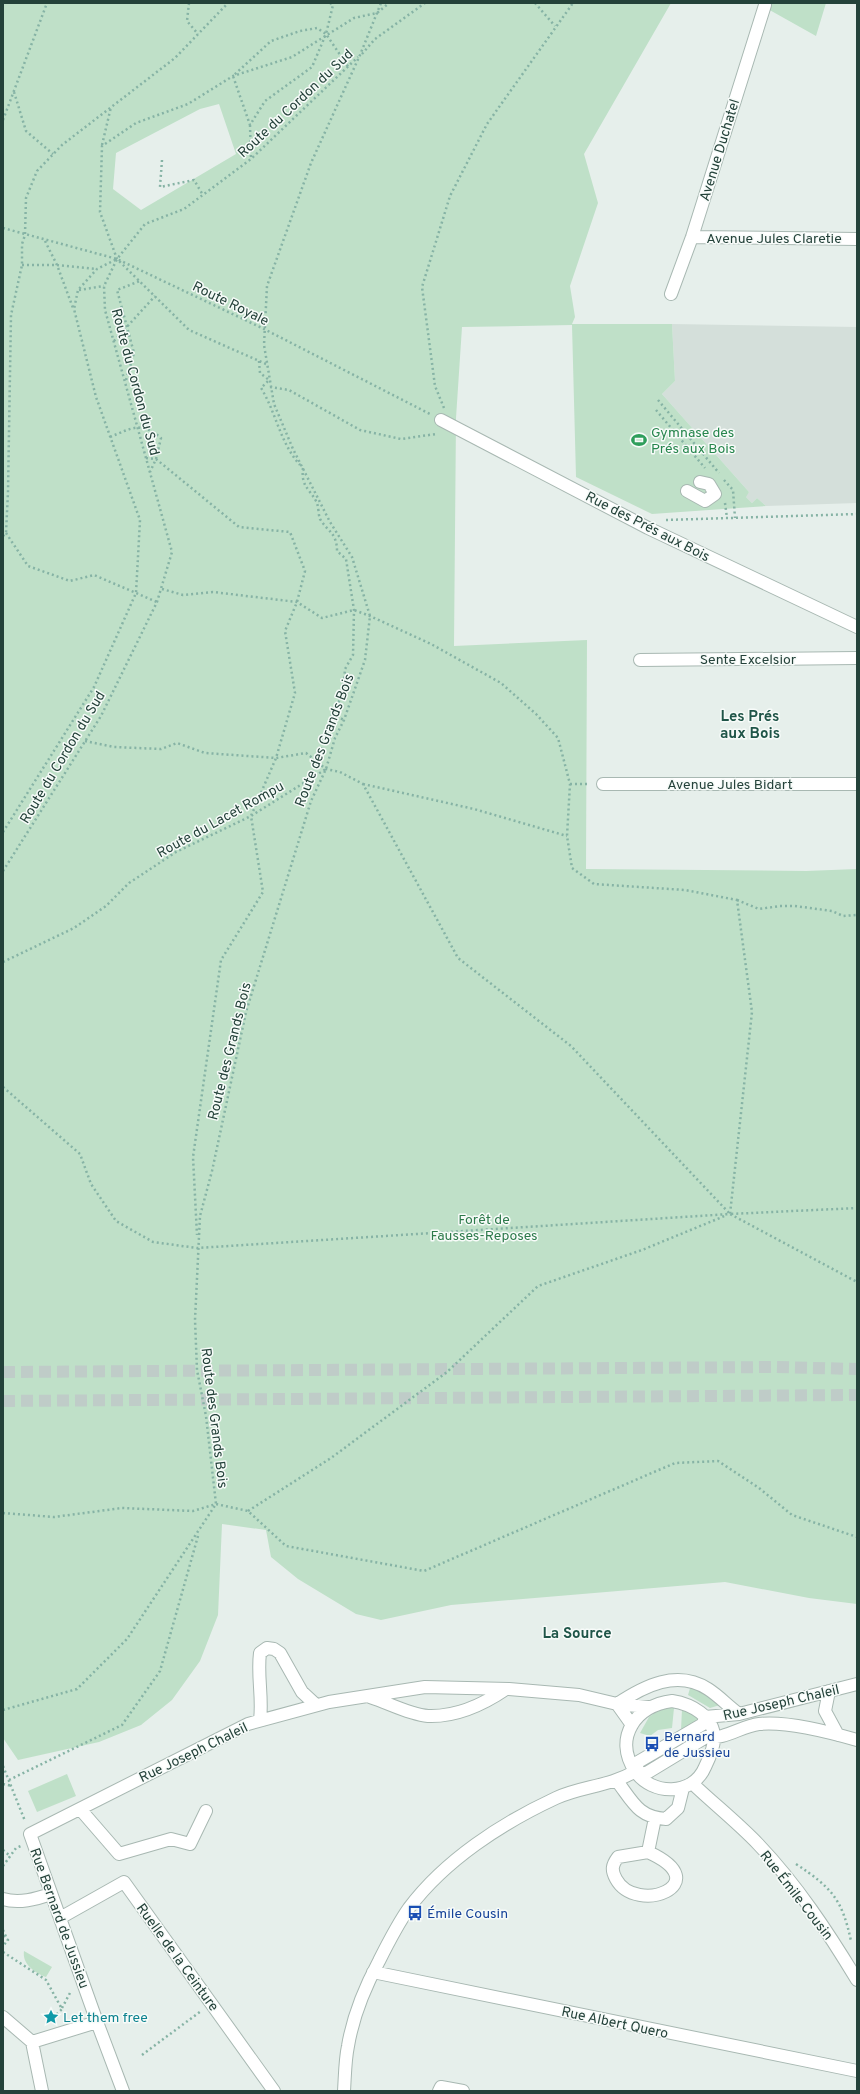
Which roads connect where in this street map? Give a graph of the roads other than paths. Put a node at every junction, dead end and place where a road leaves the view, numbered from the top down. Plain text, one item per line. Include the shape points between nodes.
1 (765, 5) dead end
2 (692, 237) junction
3 (857, 238) edge
4 (671, 294) dead end
5 (445, 423) road end
6 (700, 482) dead end
7 (687, 491) dead end
8 (857, 627) edge
9 (857, 658) edge
10 (640, 660) dead end
11 (603, 784) road end
12 (857, 784) edge
13 (857, 1684) edge
14 (506, 1689) junction
15 (829, 1691) junction
16 (366, 1696) junction
17 (617, 1704) junction
18 (316, 1705) junction
19 (648, 1707) junction
20 (739, 1714) junction
21 (705, 1717) junction
22 (260, 1720) junction
23 (632, 1725) junction
24 (838, 1735) junction
25 (714, 1738) junction
26 (857, 1740) edge
27 (636, 1771) junction
28 (617, 1781) junction
29 (688, 1786) junction
30 (80, 1809) junction
31 (206, 1811) dead end
32 (655, 1818) junction
33 (30, 1834) joint
34 (648, 1852) junction
35 (51, 1894) junction
36 (3, 1899) edge
37 (60, 1918) junction
38 (373, 1972) junction
39 (857, 1980) edge
40 (3, 2017) edge
41 (96, 2022) junction
42 (32, 2042) junction
43 (857, 2071) edge
44 (42, 2091) edge
45 (123, 2091) edge
46 (274, 2091) edge
47 (344, 2091) edge
48 (439, 2091) edge
49 (463, 2091) edge

1 - 2 street, Avenue Duchatel
2 - 3 street, Avenue Jules Claretie
2 - 4 street, Avenue Duchatel
5 - 8 street, Rue des Prés aux Bois via 648,528
6 - 7 street via 709,484 715,494 706,501
9 - 10 street, Sente Excelsior
11 - 12 street, Avenue Jules Bidart
13 - 15 street, Rue Joseph Chaleil
14 - 16 street, Rue Joseph Chaleil via 425,1687
14 - 16 street, Rue Joseph Chaleil via 476,1705 447,1715 428,1716
14 - 17 street, Rue Joseph Chaleil via 579,1695
15 - 20 street, Rue Joseph Chaleil
15 - 24 street via 825,1711
16 - 18 street, Rue Joseph Chaleil
17 - 19 street, Rue Joseph Chaleil
17 - 20 street via 657,1683 672,1679 709,1689
17 - 23 street
18 - 22 street, Rue Joseph Chaleil
18 - 22 street via 302,1692 280,1653 267,1648 260,1654 258,1665 262,1706
19 - 21 street via 672,1701 696,1709
19 - 23 street
20 - 21 street, Rue Joseph Chaleil
21 - 25 street
21 - 27 street via 702,1724 638,1762
22 - 30 street, Rue Joseph Chaleil
23 - 27 street via 627,1747
24 - 25 street via 802,1727 760,1724
24 - 26 street
25 - 27 street via 706,1737 645,1774
25 - 29 street via 710,1757 702,1775
27 - 28 street
27 - 29 street via 651,1784 662,1788
28 - 32 street via 638,1810
28 - 38 street via 558,1797 525,1813 473,1847 427,1888 410,1908
29 - 32 street via 678,1808 666,1819
29 - 39 street, Rue Émile Cousin via 758,1844 793,1884
30 - 31 street via 119,1854 171,1839 190,1844
30 - 33 street, Rue Joseph Chaleil
32 - 34 street
33 - 35 street, Rue Bernard de Jussieu
34 - 34 street via 618,1857 613,1864 612,1872 617,1882 628,1890 641,1895 662,1894 672,1888 677,1879 675,1869 661,1857
35 - 36 street via 36,1899
35 - 37 street, Rue Bernard de Jussieu
37 - 41 street, Rue Bernard de Jussieu
37 - 46 street, Ruelle de la Ceinture via 124,1882
38 - 43 street, Rue Albert Quero
38 - 47 street via 357,2009 350,2034
40 - 42 street
41 - 42 street
41 - 45 street, Rue Bernard de Jussieu
42 - 44 street
48 - 49 street via 441,2087

